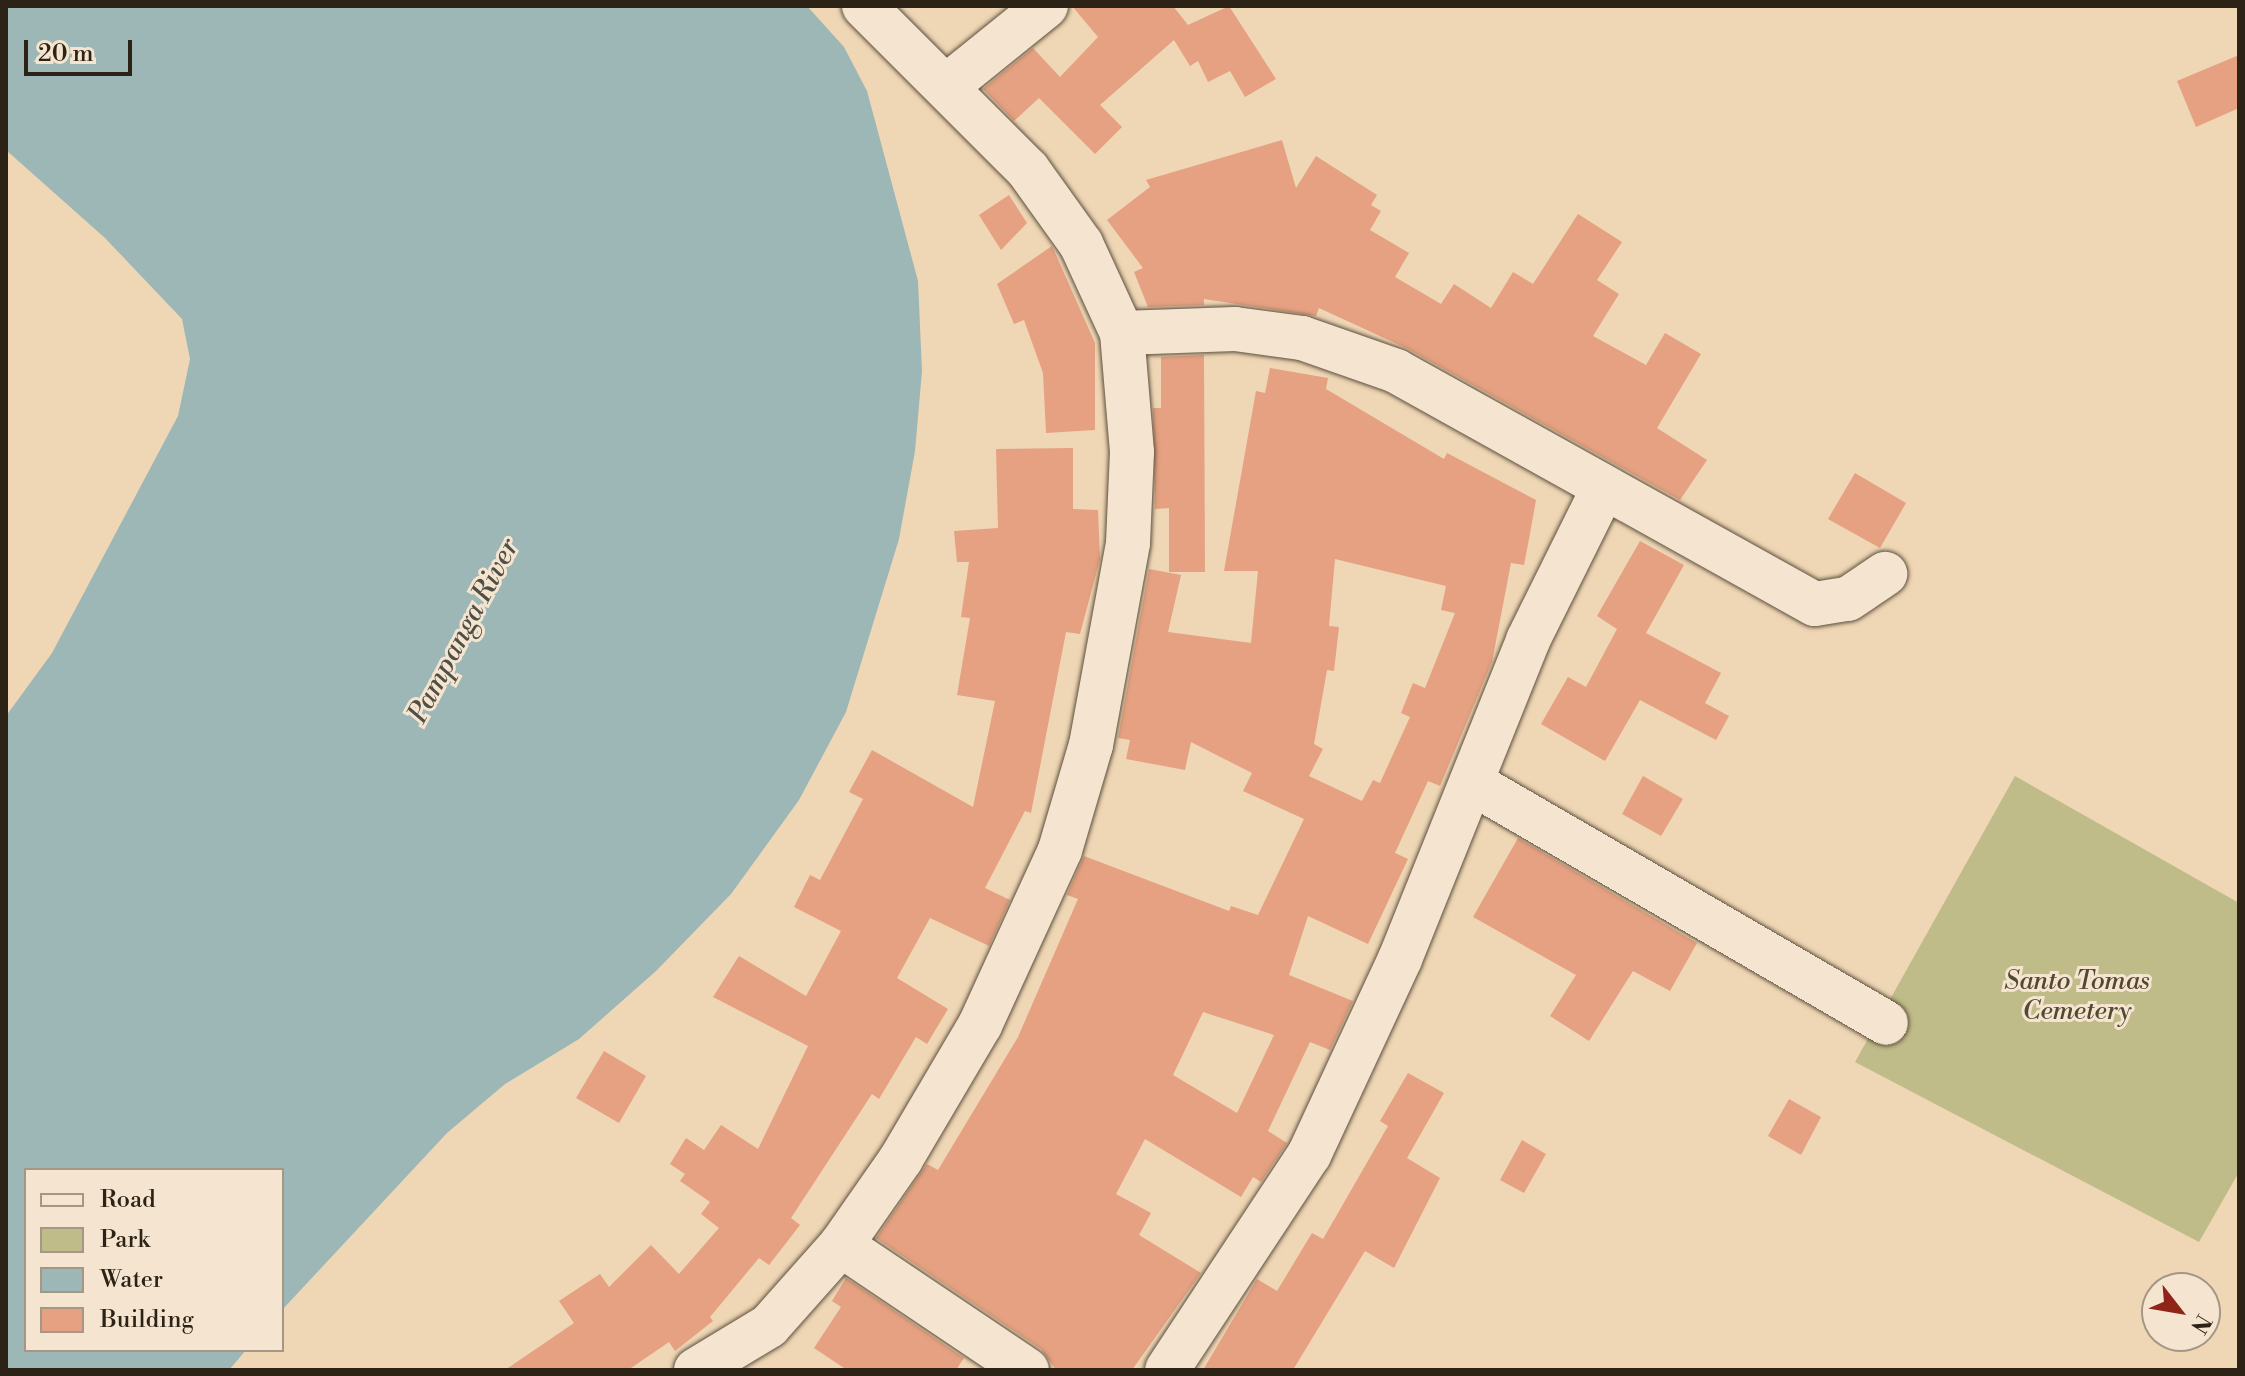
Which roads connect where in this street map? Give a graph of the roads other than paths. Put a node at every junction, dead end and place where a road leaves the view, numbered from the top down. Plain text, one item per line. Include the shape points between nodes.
1 (864, 6) edge
2 (1046, 6) edge
3 (948, 85) junction
4 (1122, 333) junction
5 (1602, 491) junction
6 (1885, 574) dead end
7 (1474, 784) junction
8 (1886, 1023) dead end
9 (841, 1245) junction
10 (696, 1370) edge
11 (1027, 1370) edge
12 (1167, 1370) edge

1 - 3 street
2 - 3 street
3 - 4 street via 1057,206
4 - 5 street via 1235,329 1302,338 1396,371
4 - 9 street via 1132,436 1128,543 1091,745 1060,850 980,1025 901,1159
5 - 6 street via 1815,604 1848,599
5 - 7 street via 1528,640
7 - 8 street
7 - 12 street via 1309,1155
9 - 10 street via 769,1326
9 - 11 street

